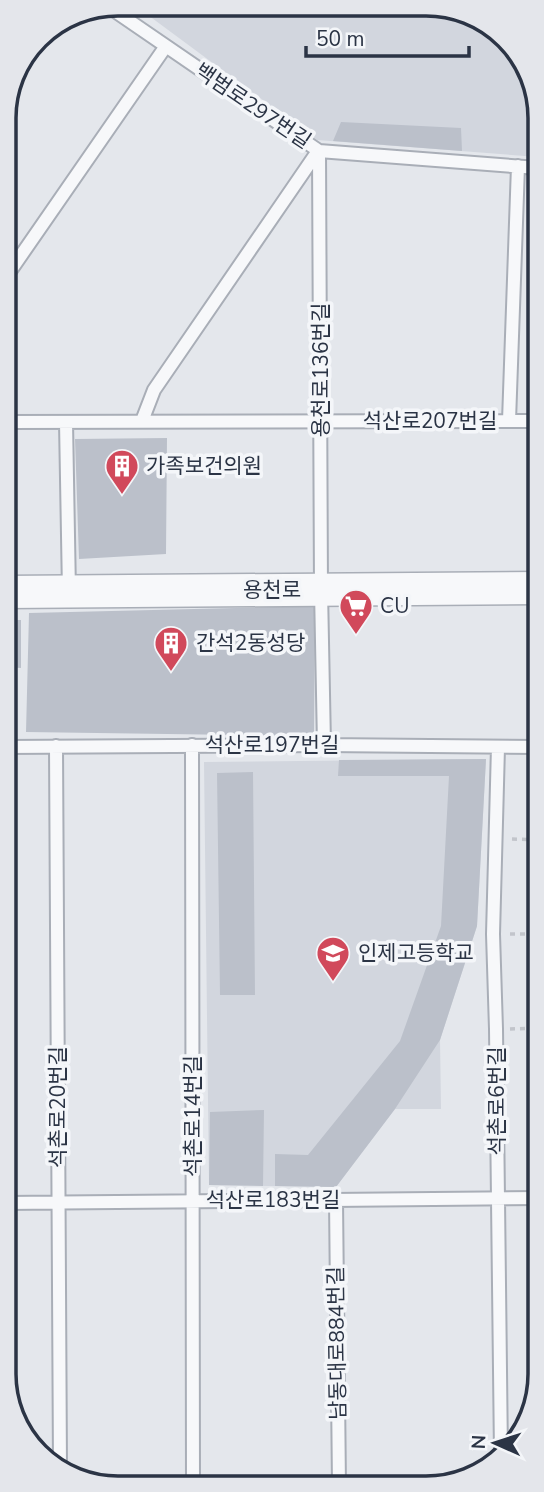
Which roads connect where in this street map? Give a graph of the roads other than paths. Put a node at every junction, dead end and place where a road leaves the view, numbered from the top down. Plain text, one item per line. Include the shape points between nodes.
1 (122, 16) edge
2 (166, 46) junction
3 (318, 151) junction
4 (518, 166) junction
5 (528, 167) edge
6 (16, 263) edge
7 (142, 421) junction
8 (321, 421) junction
9 (509, 421) junction
10 (528, 421) edge
11 (16, 422) edge
12 (66, 422) junction
13 (528, 588) edge
14 (321, 590) junction
15 (16, 592) edge
16 (69, 592) junction
17 (324, 745) junction
18 (56, 746) junction
19 (192, 746) junction
20 (16, 747) edge
21 (498, 747) junction
22 (528, 747) edge
23 (528, 1198) edge
24 (498, 1199) junction
25 (336, 1200) junction
26 (193, 1201) junction
27 (59, 1202) junction
28 (16, 1203) edge
29 (501, 1443) edge
30 (60, 1458) edge
31 (194, 1476) edge
32 (339, 1476) edge

1 - 2 lane, 백범로297번길
2 - 3 lane, 백범로297번길
2 - 6 lane
3 - 4 lane, 백범로297번길
3 - 7 lane via 154,390
3 - 8 lane, 용천로136번길
4 - 5 lane, 백범로297번길
4 - 9 lane, 석산로207번길
7 - 8 lane, 석산로207번길
7 - 12 lane, 석산로207번길
8 - 9 lane, 석산로207번길
8 - 14 lane, 용천로136번길
9 - 10 lane, 석산로207번길
11 - 12 lane, 석산로207번길
12 - 16 lane
13 - 14 street, 용천로
14 - 16 street, 용천로
14 - 17 lane, 용천로136번길
15 - 16 street, 용천로
17 - 19 lane, 석산로197번길
17 - 21 lane, 석산로197번길
18 - 19 lane, 석산로197번길
18 - 20 lane, 석산로197번길
18 - 27 lane, 석촌로20번길
19 - 26 lane, 석촌로14번길
21 - 22 lane, 석산로197번길
21 - 24 lane, 석촌로6번길 via 493,934
23 - 24 lane, 석산로183번길
24 - 25 lane, 석산로183번길
24 - 29 lane, 석촌로6번길
25 - 26 lane, 석산로183번길
25 - 32 lane, 남동대로884번길
26 - 27 lane, 석산로183번길
26 - 31 lane, 석촌로14번길
27 - 28 lane, 석산로183번길
27 - 30 lane, 석촌로20번길

